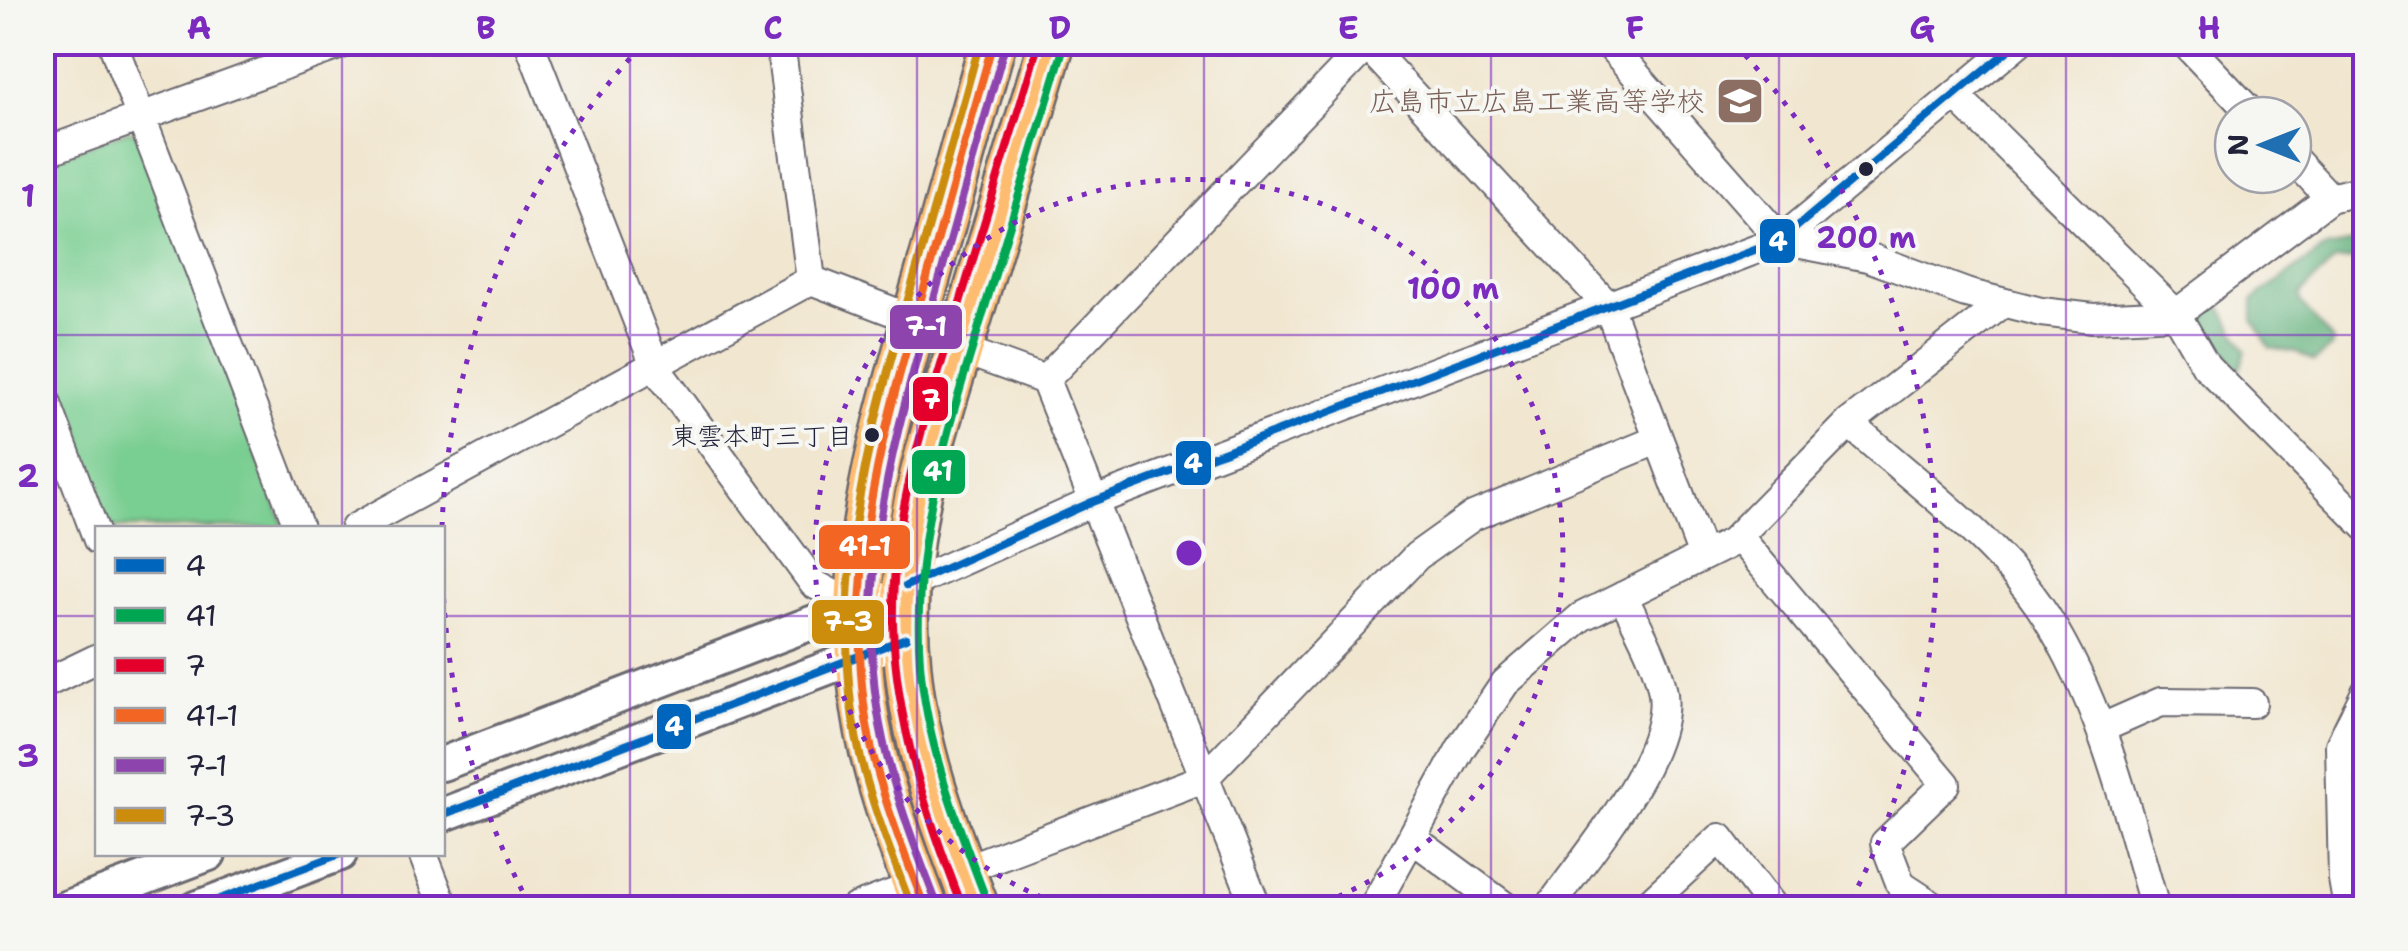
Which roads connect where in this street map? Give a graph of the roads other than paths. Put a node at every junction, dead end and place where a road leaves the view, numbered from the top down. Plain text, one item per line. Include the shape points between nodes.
1 (112, 42) edge
2 (347, 42) edge
3 (529, 42) edge
4 (780, 42) edge
5 (993, 42) edge
6 (1052, 42) edge
7 (1608, 42) edge
8 (2019, 42) edge
9 (2184, 42) edge
10 (1368, 43) edge
11 (1955, 95) junction
12 (2233, 95) edge
13 (140, 117) junction
14 (42, 153) edge
15 (2313, 180) edge
16 (2366, 189) edge
17 (2330, 198) junction
18 (1781, 240) junction
19 (811, 280) junction
20 (2003, 302) junction
21 (1608, 306) junction
22 (2176, 314) junction
23 (915, 320) junction
24 (960, 349) junction
25 (656, 368) junction
26 (1045, 380) junction
27 (42, 391) edge
28 (1849, 423) junction
29 (1657, 440) junction
30 (1092, 502) junction
31 (298, 526) edge
32 (358, 526) edge
33 (2366, 527) edge
34 (95, 532) edge
35 (1738, 536) junction
36 (1702, 556) junction
37 (906, 586) junction
38 (1623, 596) junction
39 (857, 607) junction
40 (906, 638) junction
41 (859, 654) junction
42 (95, 660) edge
43 (42, 686) edge
44 (2366, 692) edge
45 (2252, 703) dead end
46 (2102, 728) junction
47 (445, 763) edge
48 (1204, 778) junction
49 (445, 813) edge
50 (1412, 838) junction
51 (204, 856) edge
52 (335, 856) edge
53 (424, 856) edge
54 (969, 889) edge
55 (920, 897) edge
56 (66, 908) edge
57 (196, 908) edge
58 (444, 908) edge
59 (855, 908) edge
60 (1257, 908) edge
61 (1373, 908) edge
62 (1507, 908) edge
63 (1549, 908) edge
64 (1644, 908) edge
65 (1773, 908) edge
66 (1936, 908) edge
67 (2155, 908) edge
68 (2347, 908) edge

1 - 13 street
2 - 13 street
3 - 25 street
4 - 19 street
5 - 23 highway
6 - 24 highway
7 - 18 street
8 - 11 street
9 - 12 street
10 - 21 street
10 - 26 street
11 - 18 street
11 - 22 street
13 - 14 street
13 - 31 street
15 - 17 street
16 - 17 street
17 - 22 street
18 - 20 street via 1868,257
18 - 21 street
19 - 23 street
19 - 25 street
20 - 22 street via 2093,318
20 - 28 street
21 - 29 street
21 - 30 street
22 - 33 street via 2206,366
23 - 39 highway via 870,483
24 - 26 street
24 - 37 highway via 923,463
25 - 32 street
25 - 39 street via 814,584
26 - 30 street
27 - 34 street
28 - 35 street
28 - 46 street via 1984,543 2044,614
29 - 36 street
29 - 48 street via 1474,516 1418,556
30 - 37 street
30 - 48 street
35 - 36 street
35 - 66 street via 1946,784 1884,843 1901,885
36 - 38 street
37 - 39 street
37 - 40 highway
38 - 50 street via 1581,617 1505,683
38 - 63 street via 1664,692 1659,740
39 - 41 highway
39 - 47 street
40 - 41 street
40 - 54 highway via 924,760
41 - 49 street
41 - 55 highway via 878,771
42 - 43 street
44 - 68 street via 2340,745
45 - 46 street via 2161,702
46 - 67 street
48 - 54 street
48 - 60 street
50 - 61 street
50 - 62 street
51 - 56 street
52 - 57 street
53 - 58 street
55 - 59 street
64 - 65 street via 1720,838

